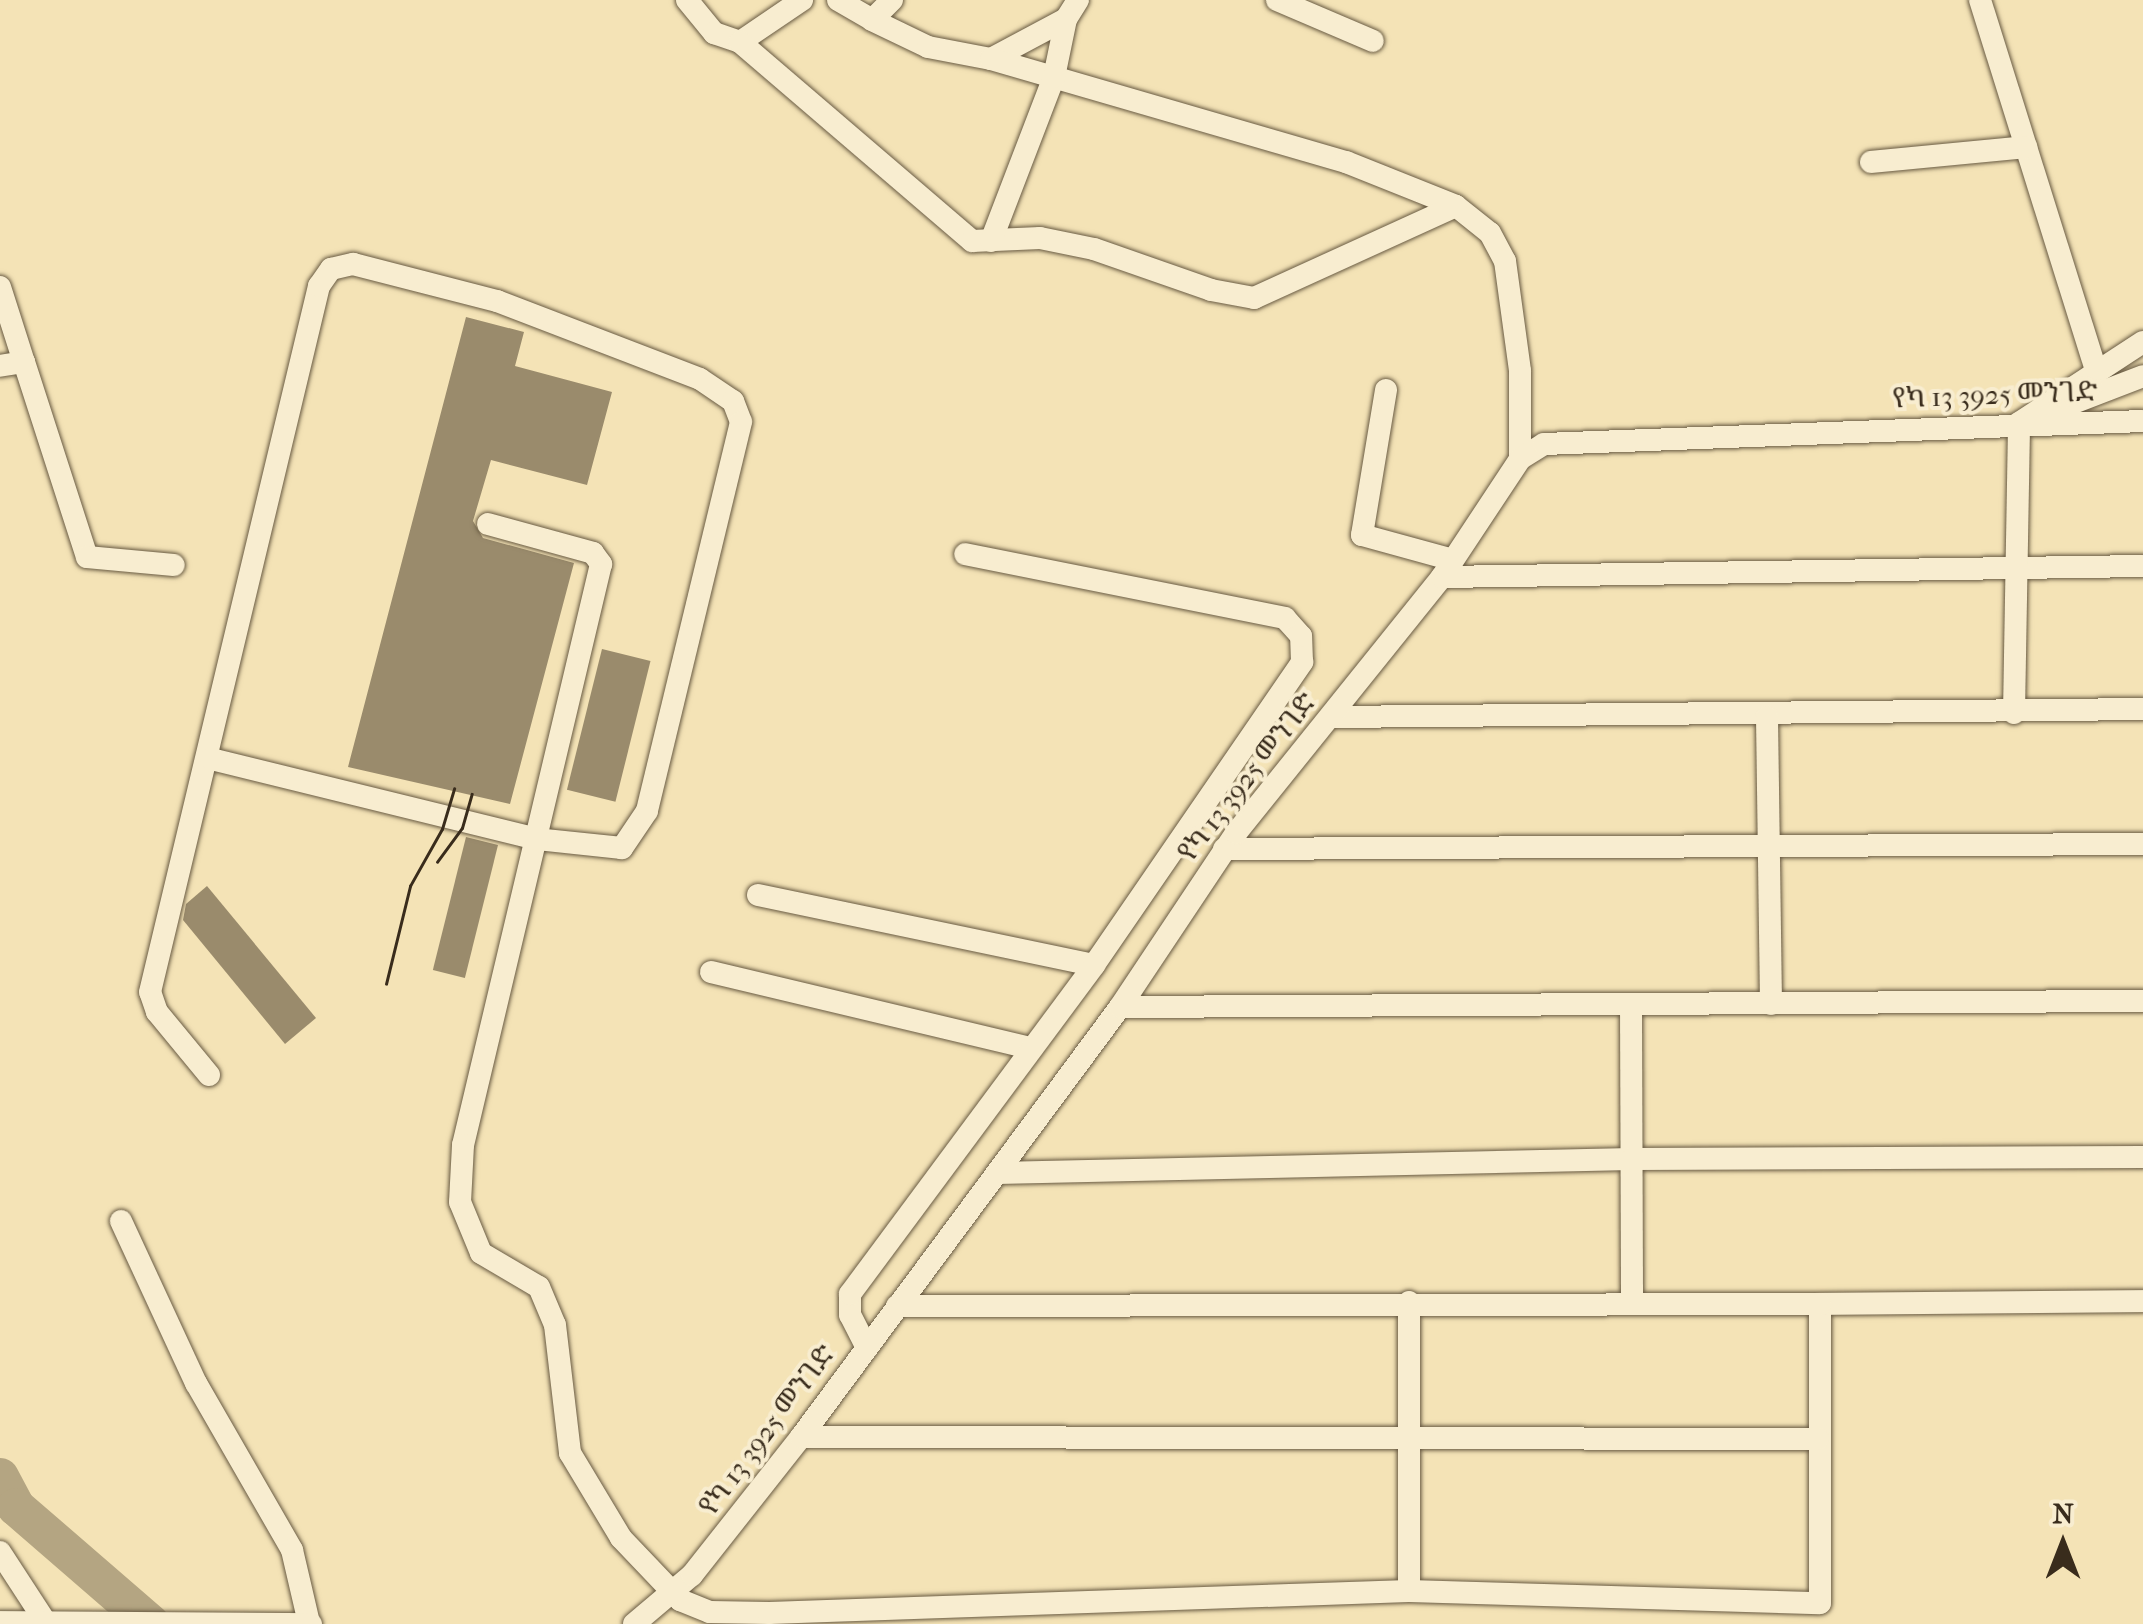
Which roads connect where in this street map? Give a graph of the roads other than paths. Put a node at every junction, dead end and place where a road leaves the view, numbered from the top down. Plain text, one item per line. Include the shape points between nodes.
1 (687, 0) edge
2 (802, 0) edge
3 (838, 0) edge
4 (892, 0) edge
5 (1277, 0) edge
6 (1980, 0) edge
7 (1072, 9) edge
8 (872, 20) junction
9 (1373, 41) dead end
10 (740, 42) junction
11 (991, 59) junction
12 (1054, 77) junction
13 (2026, 147) junction
14 (1871, 162) dead end
15 (1456, 206) junction
16 (990, 241) junction
17 (0, 287) edge
18 (2143, 342) edge
19 (24, 362) junction
20 (0, 366) edge
21 (2096, 371) junction
22 (2143, 376) edge
23 (1386, 390) dead end
24 (2143, 421) edge
25 (2019, 423) junction
26 (1520, 459) junction
27 (488, 524) dead end
28 (966, 554) dead end
29 (174, 564) dead end
30 (2143, 566) edge
31 (1447, 568) junction
32 (2014, 570) junction
33 (2143, 709) edge
34 (2014, 713) junction
35 (1332, 716) junction
36 (1766, 717) junction
37 (211, 759) junction
38 (1198, 812) junction
39 (537, 839) junction
40 (1230, 841) junction
41 (2143, 844) edge
42 (1768, 845) junction
43 (758, 895) dead end
44 (1094, 965) junction
45 (710, 972) dead end
46 (2143, 1001) edge
47 (1771, 1004) junction
48 (1120, 1006) junction
49 (1631, 1006) junction
50 (1031, 1048) junction
51 (209, 1075) dead end
52 (2143, 1157) edge
53 (1632, 1159) junction
54 (997, 1172) junction
55 (121, 1220) dead end
56 (1409, 1302) junction
57 (1632, 1302) junction
58 (2143, 1302) edge
59 (1820, 1304) junction
60 (896, 1306) junction
61 (866, 1348) junction
62 (801, 1437) junction
63 (1412, 1439) junction
64 (1818, 1439) junction
65 (0, 1552) edge
66 (1409, 1591) junction
67 (668, 1593) junction
68 (1820, 1613) edge
69 (1048, 1615) edge
70 (45, 1621) junction
71 (0, 1622) edge
72 (310, 1624) edge
73 (634, 1624) edge

1 - 10 street via 714,32
2 - 10 street
3 - 8 street
4 - 8 street
5 - 9 street
6 - 13 street
7 - 11 street
7 - 12 street
8 - 11 street via 928,47
10 - 16 street via 884,161 958,233
11 - 12 street
12 - 15 street via 1346,162
12 - 16 street
13 - 14 street
13 - 21 street
15 - 16 street via 1254,298 1210,290 1094,249 1040,238
15 - 26 street via 1490,233 1505,261 1520,371
17 - 19 street
18 - 21 street
19 - 20 street
19 - 29 street via 87,557
21 - 25 street
22 - 25 street
23 - 31 street via 1362,535
24 - 25 street, የካ 13 3925 መንገድ
25 - 26 street, የካ 13 3925 መንገድ via 1544,444
25 - 32 street
26 - 31 street, የካ 13 3925 መንገድ
27 - 39 street via 593,553 601,564
28 - 38 street via 1286,618 1301,636 1302,662
30 - 32 street
31 - 32 street
31 - 35 street, የካ 13 3925 መንገድ
32 - 34 street
33 - 34 street
34 - 36 street
35 - 36 street
35 - 40 street, የካ 13 3925 መንገድ
36 - 42 street
37 - 39 street
37 - 39 street via 319,286 332,269 372,268 498,302 700,379 733,400 741,422 636,836 622,848 598,850
37 - 51 street via 150,992 157,1012
38 - 40 street
38 - 44 street
39 - 67 street via 463,1144 460,1202 482,1254 539,1287 555,1324 570,1453 621,1538
40 - 42 street
40 - 48 street, የካ 13 3925 መንገድ
41 - 42 street
42 - 47 street
43 - 44 street
44 - 50 street
45 - 50 street
46 - 47 street
47 - 49 street
48 - 49 street
48 - 54 street, የካ 13 3925 መንገድ
49 - 53 street
50 - 61 street via 850,1294 850,1315
52 - 53 street
53 - 54 street
53 - 57 street
54 - 60 street, የካ 13 3925 መንገድ
55 - 72 street via 196,1383 292,1550
56 - 57 street
56 - 60 street
56 - 63 street
57 - 59 street
58 - 59 street
59 - 64 street
60 - 61 street, የካ 13 3925 መንገድ
61 - 62 street, የካ 13 3925 መንገድ
62 - 63 street
62 - 67 street, የካ 13 3925 መንገድ via 692,1575
63 - 64 street
63 - 66 street
64 - 68 street
65 - 70 street
66 - 68 street
66 - 69 street
67 - 69 street via 710,1612
67 - 73 street, የካ 13 3925 መንገድ
70 - 71 street
70 - 72 street

